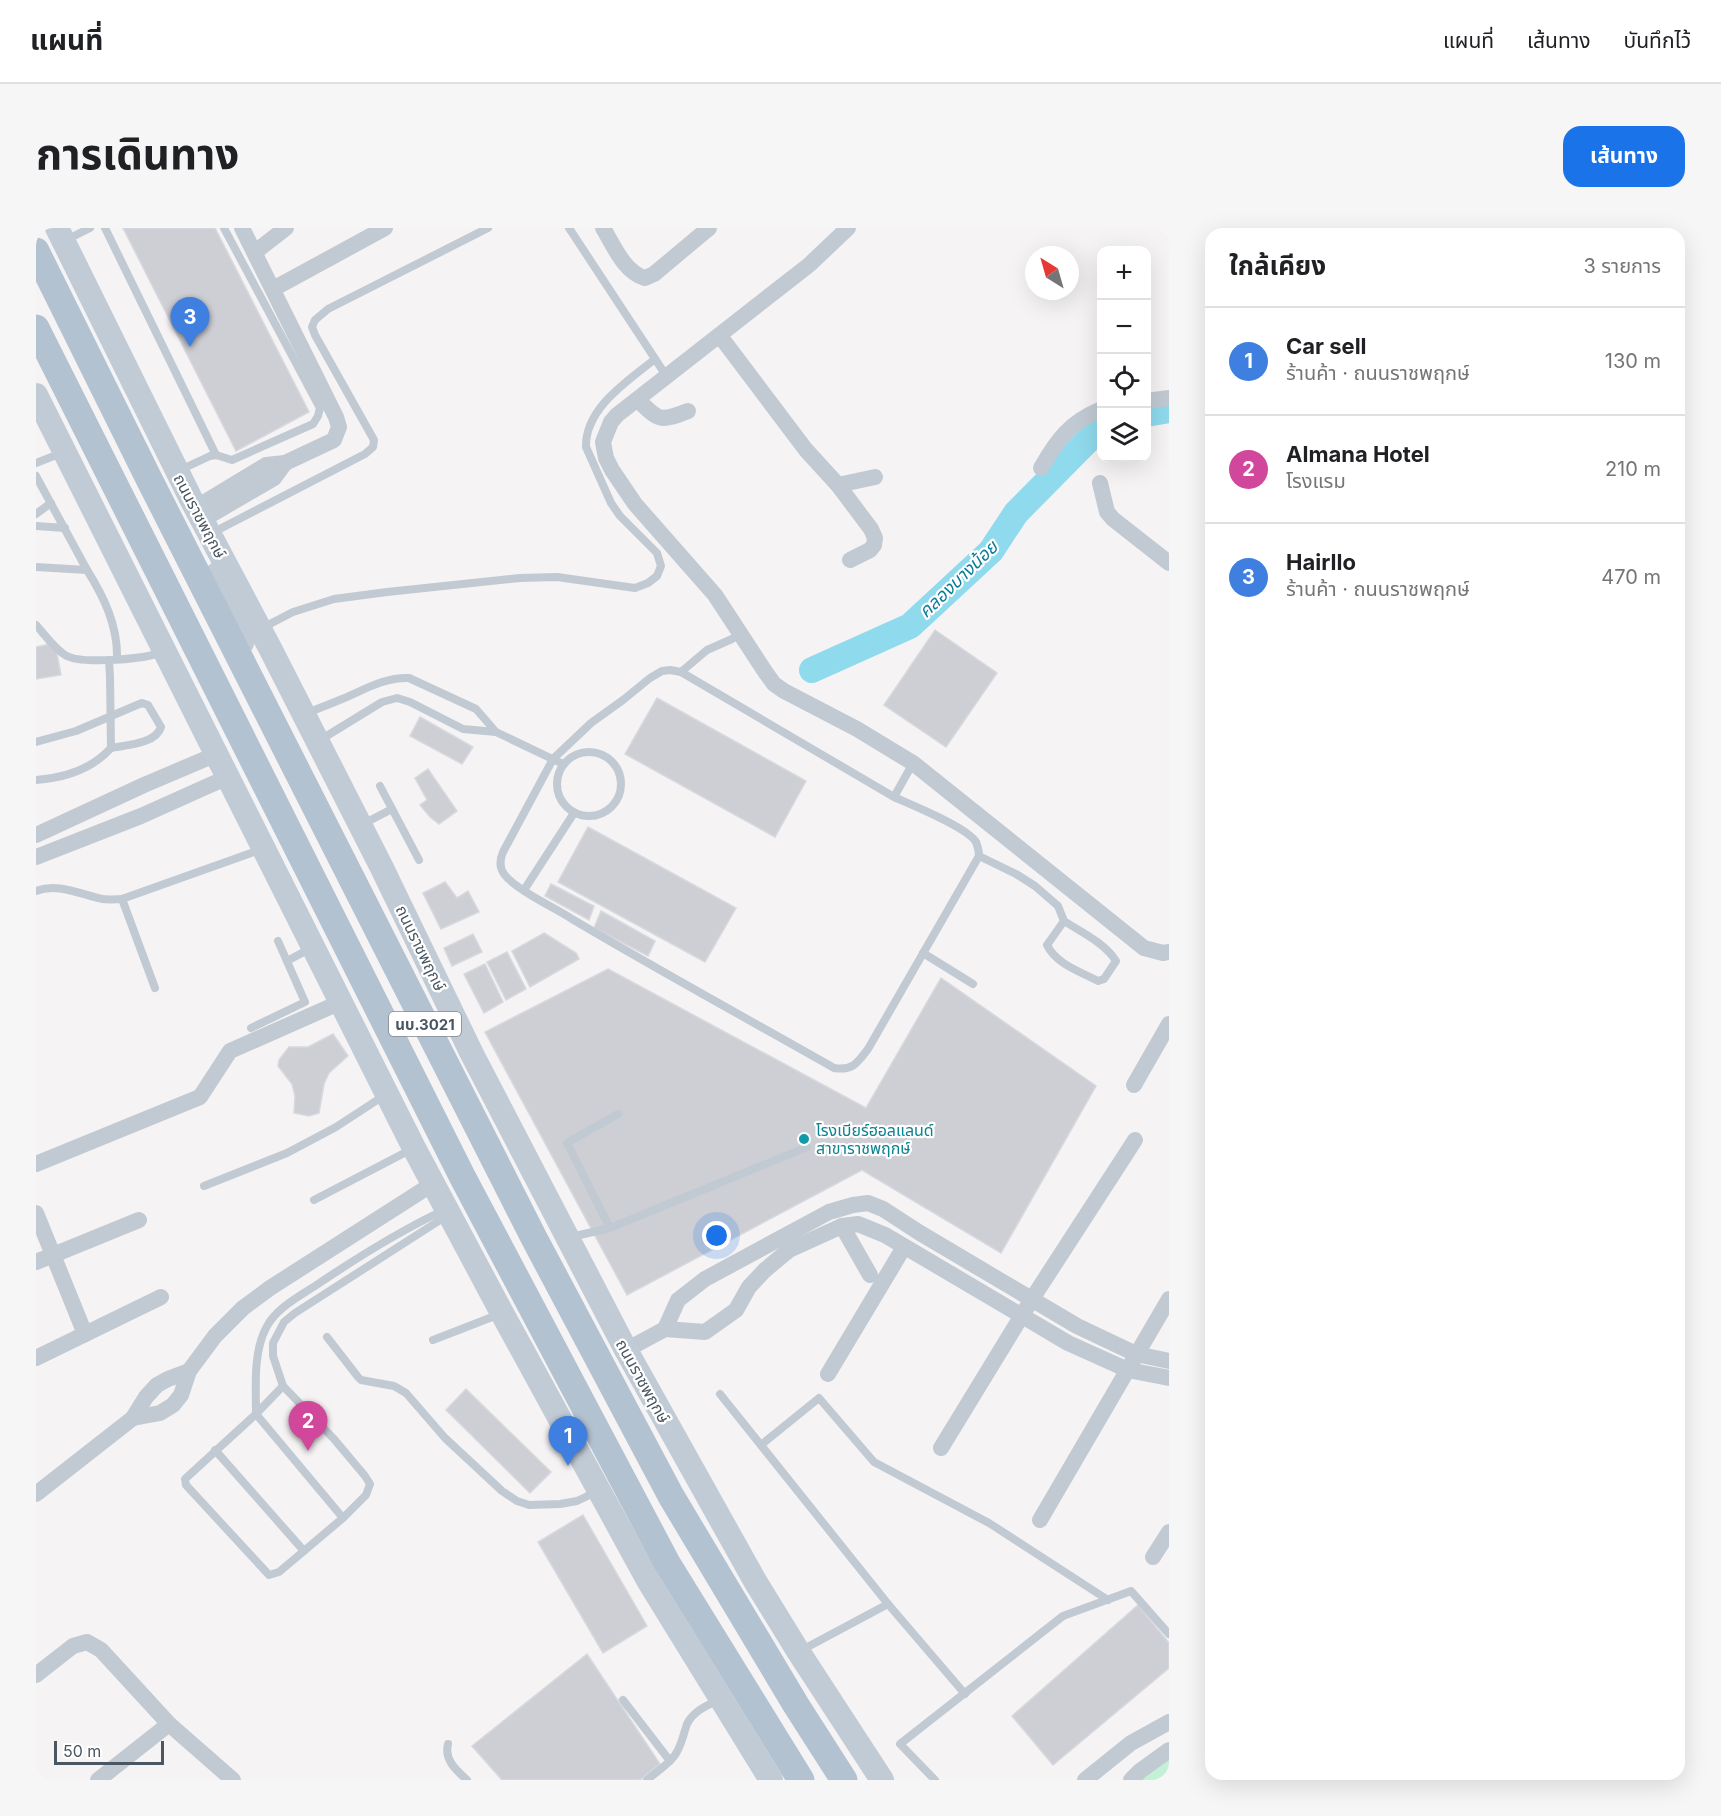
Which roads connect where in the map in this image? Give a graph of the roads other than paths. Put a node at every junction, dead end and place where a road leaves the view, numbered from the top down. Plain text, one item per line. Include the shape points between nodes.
1 (90, 228) edge
2 (105, 228) edge
3 (224, 228) edge
4 (242, 228) edge
5 (286, 228) edge
6 (385, 228) edge
7 (488, 228) edge
8 (569, 228) edge
9 (603, 228) edge
10 (709, 228) edge
11 (848, 228) edge
12 (61, 235) edge
13 (36, 251) edge
14 (255, 252) junction
15 (273, 289) junction
16 (36, 328) edge
17 (720, 336) junction
18 (656, 359) junction
19 (668, 377) junction
20 (36, 395) edge
21 (1169, 398) edge
22 (638, 400) junction
23 (1151, 400) edge
24 (688, 411) dead end
25 (1097, 411) edge
26 (64, 452) junction
27 (216, 455) junction
28 (36, 463) edge
29 (1041, 468) dead end
30 (177, 472) junction
31 (36, 476) edge
32 (875, 477) dead end
33 (1100, 483) dead end
34 (838, 485) junction
35 (51, 503) junction
36 (36, 514) edge
37 (200, 516) junction
38 (36, 526) edge
39 (65, 528) junction
40 (665, 553) junction
41 (850, 560) dead end
42 (1169, 563) edge
43 (36, 567) edge
44 (87, 570) junction
45 (36, 625) edge
46 (260, 629) junction
47 (732, 639) dead end
48 (165, 651) junction
49 (113, 660) junction
50 (247, 672) junction
51 (681, 672) junction
52 (303, 714) junction
53 (111, 717) junction
54 (496, 732) junction
55 (36, 742) edge
56 (317, 742) junction
57 (111, 748) junction
58 (211, 756) junction
59 (553, 759) junction
60 (563, 764) junction
61 (913, 764) junction
62 (228, 777) junction
63 (36, 780) edge
64 (380, 786) dead end
65 (894, 797) junction
66 (114, 800) junction
67 (392, 809) junction
68 (574, 813) junction
69 (123, 822) junction
70 (360, 826) junction
71 (36, 835) edge
72 (264, 849) junction
73 (979, 856) junction
74 (36, 857) edge
75 (419, 860) dead end
76 (524, 890) junction
77 (36, 891) edge
78 (122, 899) junction
79 (1064, 921) junction
80 (278, 941) dead end
81 (313, 947) junction
82 (1169, 952) edge
83 (923, 953) junction
84 (287, 961) junction
85 (973, 984) dead end
86 (155, 988) dead end
87 (341, 1002) junction
88 (1169, 1024) edge
89 (251, 1028) dead end
90 (1134, 1084) dead end
91 (387, 1093) junction
92 (618, 1114) dead end
93 (1135, 1140) dead end
94 (807, 1147) dead end
95 (414, 1148) junction
96 (36, 1164) edge
97 (434, 1183) junction
98 (204, 1186) dead end
99 (314, 1200) dead end
100 (448, 1211) junction
101 (36, 1213) edge
102 (139, 1220) dead end
103 (417, 1223) junction
104 (909, 1225) junction
105 (842, 1226) junction
106 (610, 1228) junction
107 (422, 1231) junction
108 (568, 1238) junction
109 (901, 1245) junction
110 (53, 1255) junction
111 (36, 1262) edge
112 (870, 1275) dead end
113 (330, 1276) junction
114 (336, 1286) junction
115 (161, 1297) dead end
116 (1032, 1299) junction
117 (1169, 1299) edge
118 (502, 1313) junction
119 (1021, 1316) junction
120 (665, 1329) junction
121 (85, 1334) junction
122 (327, 1337) dead end
123 (433, 1340) dead end
124 (626, 1350) junction
125 (1136, 1354) junction
126 (36, 1358) edge
127 (1169, 1360) edge
128 (1128, 1370) junction
129 (189, 1371) junction
130 (828, 1374) dead end
131 (1169, 1378) edge
132 (283, 1386) junction
133 (720, 1394) dead end
134 (256, 1414) junction
135 (133, 1418) junction
136 (573, 1441) junction
137 (761, 1445) junction
138 (941, 1448) dead end
139 (215, 1450) junction
140 (599, 1491) junction
141 (36, 1494) edge
142 (671, 1496) junction
143 (343, 1518) junction
144 (1040, 1520) dead end
145 (1169, 1532) edge
146 (304, 1551) junction
147 (1154, 1557) dead end
148 (667, 1563) junction
149 (755, 1581) junction
150 (1108, 1600) junction
151 (888, 1604) junction
152 (1169, 1634) edge
153 (798, 1652) junction
154 (36, 1675) edge
155 (965, 1694) junction
156 (720, 1699) junction
157 (623, 1700) dead end
158 (1169, 1722) edge
159 (169, 1724) junction
160 (448, 1744) dead end
161 (1169, 1750) edge
162 (670, 1761) junction
163 (98, 1780) edge
164 (233, 1780) edge
165 (467, 1780) edge
166 (647, 1780) edge
167 (771, 1780) edge
168 (801, 1780) edge
169 (844, 1780) edge
170 (882, 1780) edge
171 (935, 1780) edge
172 (1085, 1780) edge
173 (1131, 1780) edge

1 - 12 lane
2 - 27 lane
3 - 27 lane via 320,408 313,424 232,460
4 - 14 street
5 - 14 street
6 - 15 street
7 - 37 lane via 328,309 315,320 315,335 374,440 373,447 365,454
8 - 18 lane
9 - 10 street via 626,266 645,278
11 - 17 street via 809,265
12 - 30 main road, ถนนราชพฤกษ์ / นบ.3021
13 - 50 main road, ถนนราชพฤกษ์ / นบ.3021
14 - 15 street
15 - 37 street via 339,427 334,440 285,463 266,465
16 - 148 main road, นบ.3021 via 463,1178
17 - 19 street
17 - 34 street via 806,450
18 - 19 lane
18 - 40 lane via 599,410 590,424 586,447 620,516 652,548
19 - 22 street
20 - 26 main road
21 - 23 street
22 - 24 street via 661,418
22 - 40 street via 611,422 604,449 612,470
25 - 29 street via 1070,428
26 - 28 lane
26 - 48 main road
27 - 30 lane
30 - 37 main road, ถนนราชพฤกษ์ / นบ.3021
31 - 35 lane
32 - 34 street
33 - 42 street via 1107,512 1113,519
34 - 41 street via 875,538 870,549
35 - 36 lane
35 - 39 lane
37 - 46 main road, ถนนราชพฤกษ์ / นบ.3021
37 - 50 main road via 204,540 239,630
38 - 39 lane
39 - 44 lane
40 - 46 lane via 657,576 635,588 557,577 520,578 334,599 293,612
40 - 61 street via 699,577 774,684
43 - 44 lane
44 - 49 lane via 109,611 118,644
45 - 49 lane via 65,655 79,660
46 - 52 main road, ถนนราชพฤกษ์ / นบ.3021
47 - 51 lane via 707,650
48 - 49 lane
48 - 58 main road
49 - 53 lane
50 - 142 main road, ถนนราชพฤกษ์ / นบ.3021 via 487,1147
51 - 59 lane via 662,671 650,678 591,723
51 - 65 lane
52 - 54 lane via 382,681 409,678 476,709
52 - 56 main road, ถนนราชพฤกษ์ / นบ.3021
53 - 55 lane
53 - 57 lane
53 - 57 lane via 142,703 148,705 160,727 152,738
54 - 56 lane via 464,729 397,698 382,702
54 - 59 lane
56 - 70 main road, ถนนราชพฤกษ์ / นบ.3021
57 - 63 lane via 92,765 74,773
58 - 62 main road
58 - 66 street
59 - 60 lane
59 - 76 lane via 500,859 503,873
60 - 68 lane via 558,774 559,796
60 - 68 lane via 578,754 596,752 612,761 620,777 619,795 609,809 592,816
61 - 65 lane
61 - 82 street via 1144,948
62 - 69 street
62 - 72 main road
64 - 67 lane
65 - 73 lane via 975,840
66 - 69 street
66 - 71 street
67 - 70 lane
67 - 75 lane
68 - 76 lane
69 - 74 street
70 - 108 main road, ถนนราชพฤกษ์ / นบ.3021
72 - 78 lane
72 - 81 main road
73 - 79 lane via 1035,886 1058,906
73 - 83 lane
76 - 83 lane via 834,1068 849,1068 858,1062
77 - 78 lane via 54,888
78 - 86 lane
79 - 79 lane via 1047,945 1051,954 1098,981 1104,979 1116,961 1112,954
80 - 84 lane
81 - 84 lane
81 - 87 main road
83 - 85 lane
84 - 89 lane via 305,1002
87 - 91 main road
87 - 96 street via 230,1051 200,1096
88 - 90 street
91 - 95 main road
91 - 98 lane via 287,1153
92 - 106 lane via 567,1143
93 - 116 street
94 - 106 lane
95 - 97 main road
95 - 99 lane
97 - 100 main road
97 - 129 street via 243,1308 215,1336
100 - 103 lane
100 - 107 lane
100 - 118 main road
101 - 110 street
102 - 110 street
103 - 107 lane
103 - 113 lane
104 - 109 street
104 - 116 street
104 - 120 street via 868,1203 829,1212 705,1279 678,1300
105 - 109 street via 858,1224
105 - 112 street
105 - 120 street via 789,1250 749,1287 736,1310 705,1332
106 - 108 lane
107 - 114 lane
108 - 124 main road, ถนนราชพฤกษ์ / นบ.3021
109 - 119 street
109 - 130 street
110 - 111 street
110 - 121 street
113 - 114 lane
113 - 134 lane via 287,1305 266,1326 260,1342
114 - 132 lane via 284,1323 273,1343
115 - 121 street
116 - 119 street
116 - 125 street
117 - 125 street
118 - 123 lane
118 - 136 main road
119 - 128 street
119 - 138 street
120 - 124 street
121 - 126 street
122 - 140 lane via 361,1380 394,1386 406,1393 446,1438 517,1501 529,1505 560,1504
124 - 149 main road, ถนนราชพฤกษ์ / นบ.3021
125 - 127 street
125 - 128 street
128 - 131 street
128 - 144 street
129 - 135 street via 157,1385
129 - 135 street via 181,1395 172,1405 160,1413
132 - 134 lane
132 - 143 lane via 370,1484 366,1495
133 - 137 lane
134 - 139 lane
134 - 143 lane
135 - 141 street
136 - 140 main road
136 - 148 main road
137 - 150 lane via 819,1398 874,1462 989,1522
137 - 151 lane
139 - 146 lane
139 - 146 lane via 187,1476 186,1485 269,1575 279,1572
140 - 156 main road
142 - 149 main road
142 - 169 main road, ถนนราชพฤกษ์ / นบ.3021
143 - 146 lane
145 - 147 street
148 - 168 main road, นบ.3021
149 - 153 main road, ถนนราชพฤกษ์ / นบ.3021
150 - 152 lane via 1131,1591
150 - 155 lane via 1063,1616
151 - 153 lane
151 - 155 lane
153 - 170 main road, ถนนราชพฤกษ์ / นบ.3021
154 - 159 street via 73,1646 87,1642 100,1650
155 - 171 lane via 900,1744
156 - 162 lane via 688,1722
156 - 167 main road
157 - 162 lane
158 - 172 street via 1131,1743
159 - 163 street
159 - 164 street
160 - 165 lane via 447,1755
161 - 173 street
162 - 166 lane

